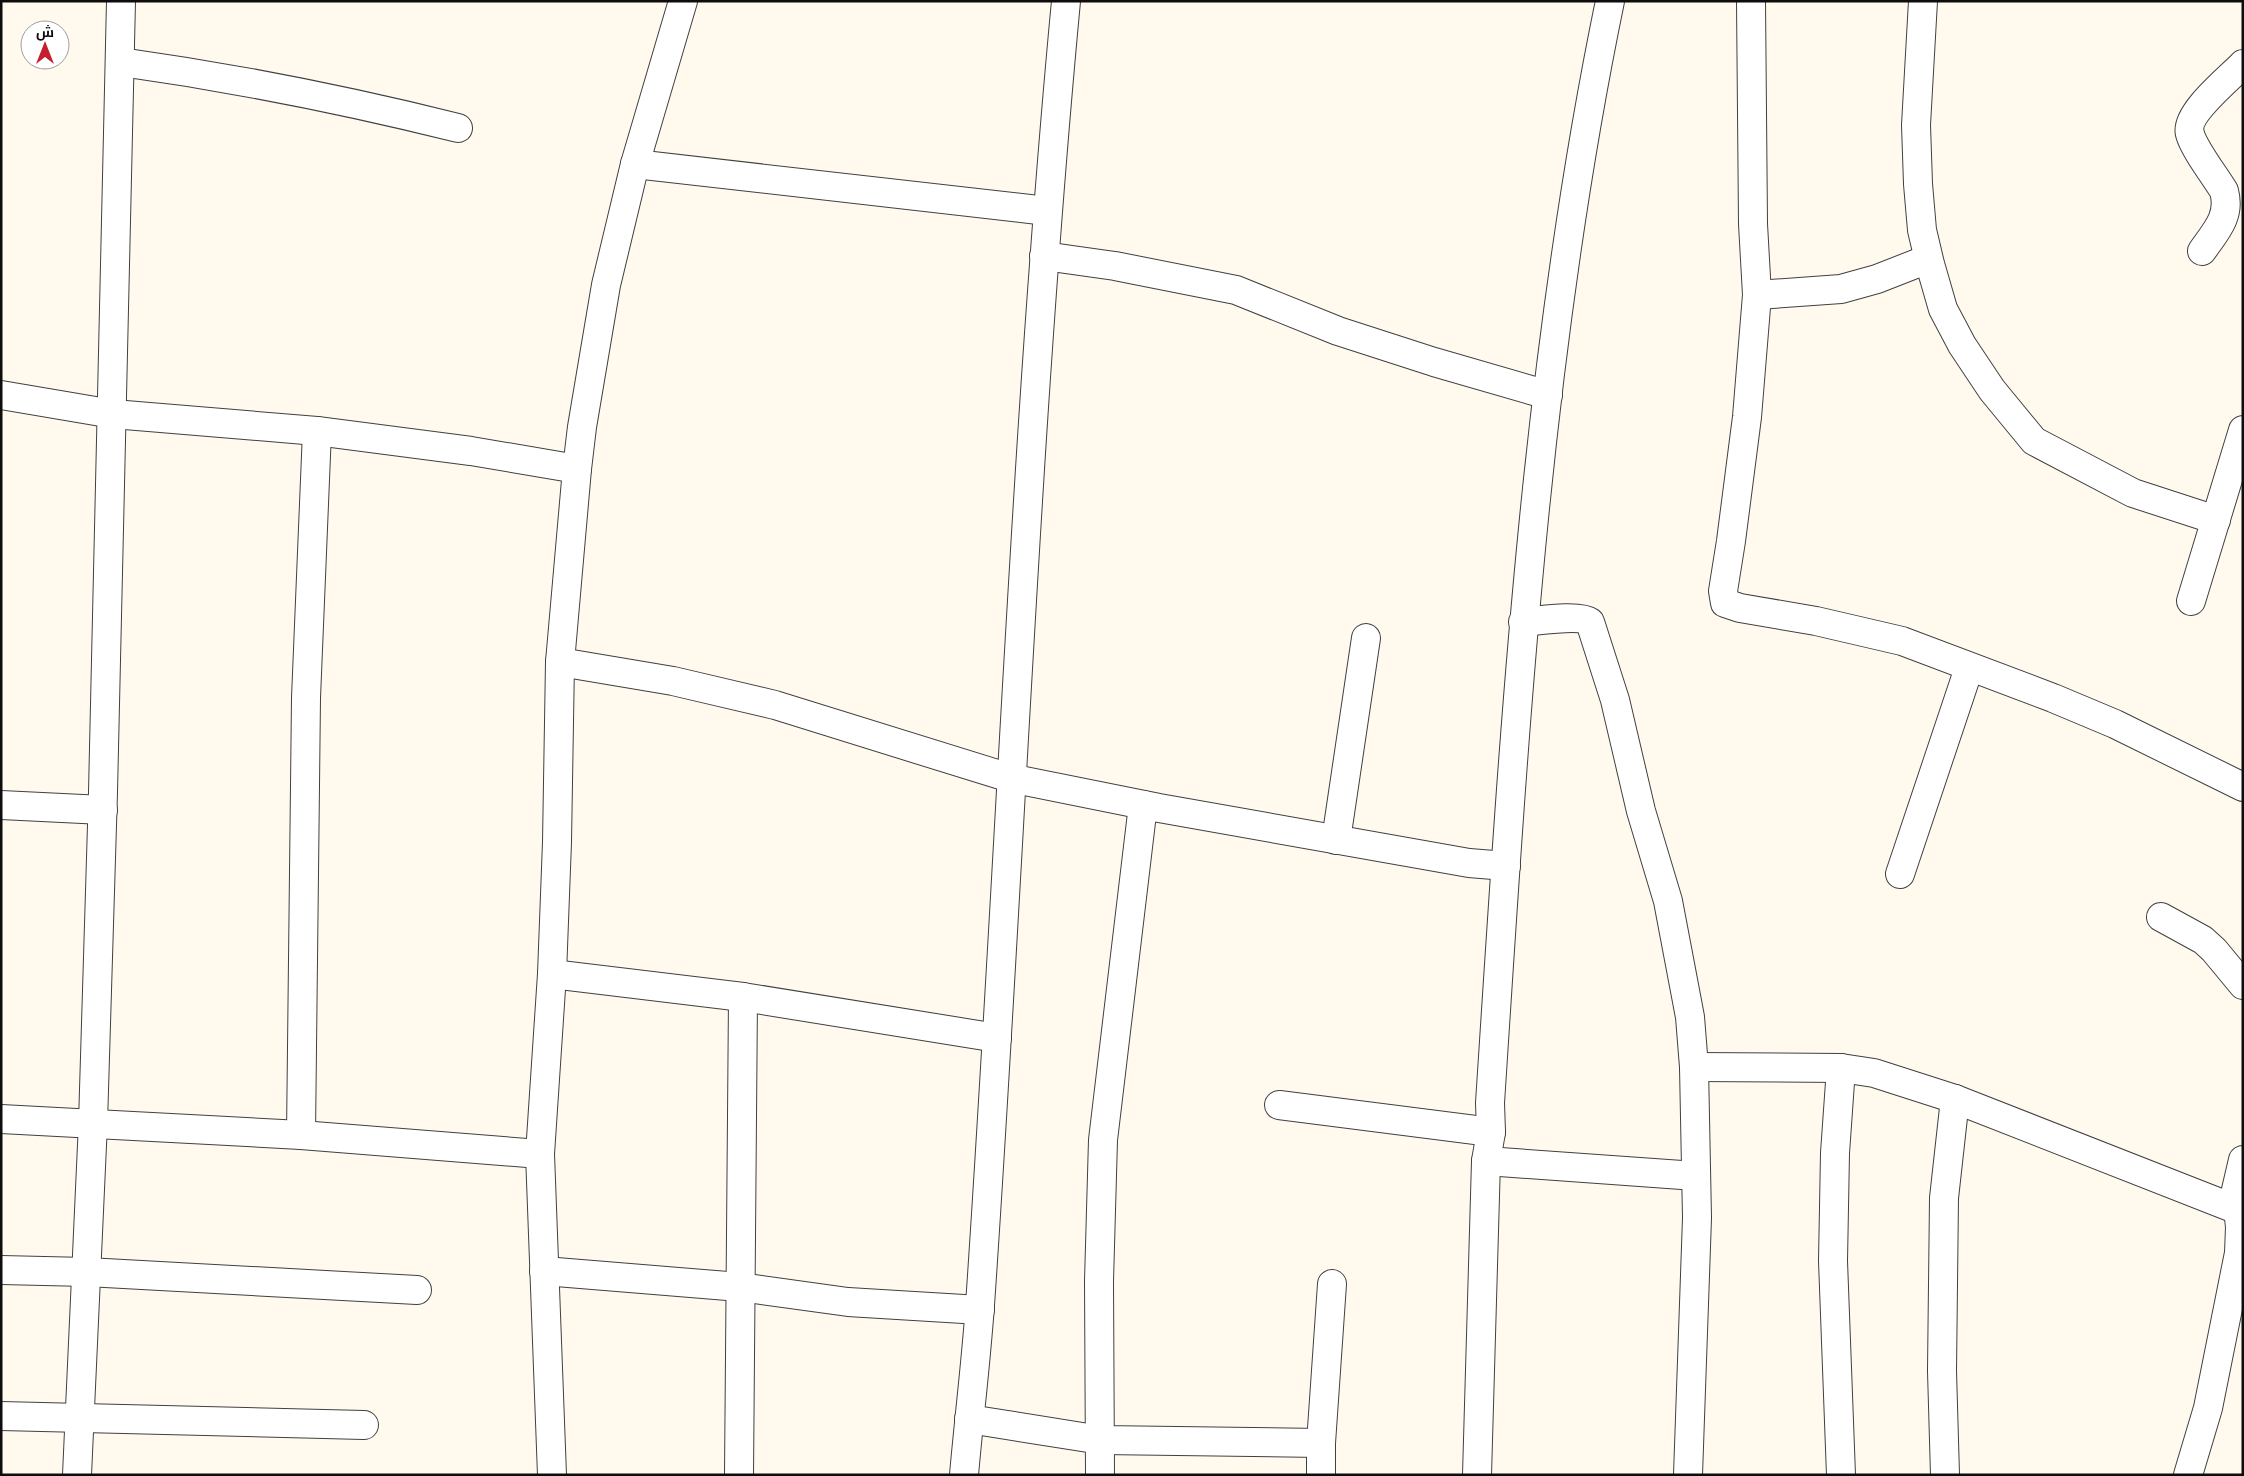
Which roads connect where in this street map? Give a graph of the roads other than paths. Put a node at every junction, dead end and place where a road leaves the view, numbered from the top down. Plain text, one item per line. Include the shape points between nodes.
1 (121, 1) edge
2 (683, 1) edge
3 (1066, 1) edge
4 (1610, 1) edge
5 (1751, 1) edge
6 (1923, 1) edge
7 (121, 62) junction
8 (2243, 64) edge
9 (458, 128) dead end
10 (635, 164) junction
11 (1047, 211) junction
12 (2202, 250) dead end
13 (1044, 256) junction
14 (1928, 258) junction
15 (1757, 295) junction
16 (1, 395) edge
17 (1548, 395) junction
18 (112, 414) junction
19 (2243, 430) edge
20 (317, 431) junction
21 (577, 469) junction
22 (2216, 520) junction
23 (2191, 601) dead end
24 (1523, 622) junction
25 (1366, 638) dead end
26 (560, 662) junction
27 (1969, 668) junction
28 (1010, 778) junction
29 (2243, 787) edge
30 (1, 804) edge
31 (1143, 804) junction
32 (103, 810) junction
33 (1336, 840) junction
34 (1506, 866) junction
35 (1900, 874) dead end
36 (2161, 917) dead end
37 (552, 974) junction
38 (2243, 985) edge
39 (743, 997) junction
40 (997, 1038) junction
41 (1694, 1067) junction
42 (1841, 1068) junction
43 (1955, 1099) junction
44 (1279, 1105) dead end
45 (1, 1119) edge
46 (93, 1123) junction
47 (1490, 1132) junction
48 (301, 1135) junction
49 (540, 1154) junction
50 (2243, 1160) edge
51 (1486, 1161) junction
52 (1696, 1176) junction
53 (2238, 1210) junction
54 (1, 1270) edge
55 (87, 1272) junction
56 (544, 1272) junction
57 (1332, 1284) dead end
58 (740, 1287) junction
59 (416, 1290) dead end
60 (980, 1310) junction
61 (1, 1416) edge
62 (80, 1418) junction
63 (969, 1419) junction
64 (364, 1426) dead end
65 (1101, 1440) junction
66 (1322, 1443) junction
67 (77, 1475) edge
68 (552, 1475) edge
69 (739, 1475) edge
70 (964, 1475) edge
71 (1100, 1475) edge
72 (1321, 1475) edge
73 (1477, 1475) edge
74 (1688, 1475) edge
75 (1841, 1475) edge
76 (1946, 1475) edge
77 (2188, 1475) edge

1 - 7 street
2 - 10 street
3 - 11 street
4 - 17 street via 1578,179
5 - 15 street via 1753,224
6 - 14 street via 1916,125 1922,230
7 - 9 street via 277,86
7 - 18 street
8 - 12 street via 2198,109 2190,122 2190,134 2224,191 2226,200 2225,219
10 - 11 street
10 - 21 street via 606,285
11 - 13 street
13 - 17 street via 1115,266 1236,290 1338,331
13 - 28 street
14 - 15 street via 1877,279 1841,289
14 - 22 street via 1943,309 1962,345 1992,390 2034,441 2133,494
15 - 27 street via 1747,417 1723,591 1725,603 1902,641
16 - 18 street
17 - 24 street
18 - 20 street
18 - 32 street
19 - 22 street
20 - 21 street
20 - 48 street via 306,698
21 - 26 street
22 - 23 street
24 - 34 street
24 - 41 street via 1574,619 1587,620 1591,625 1668,901 1690,1017
25 - 33 street
26 - 28 street via 673,681 775,705
26 - 37 street
27 - 29 street via 2115,724
27 - 35 street
28 - 31 street
28 - 40 street
30 - 32 street
31 - 33 street
31 - 65 street via 1102,1140 1099,1281
32 - 46 street
33 - 34 street via 1469,863
34 - 47 street
36 - 38 street via 2203,940
37 - 39 street
37 - 49 street
39 - 40 street
39 - 58 street
40 - 60 street
41 - 42 street
41 - 52 street
42 - 43 street via 1874,1073
42 - 75 street via 1833,1261
43 - 53 street
43 - 76 street via 1944,1198 1942,1371
44 - 47 street
45 - 46 street
46 - 48 street
46 - 55 street
47 - 51 street
48 - 49 street
49 - 56 street
50 - 53 street via 2236,1190
51 - 52 street
51 - 73 street
52 - 74 street
53 - 77 street via 2238,1253 2224,1332 2208,1408
54 - 55 street
55 - 59 street
55 - 62 street
56 - 58 street
56 - 68 street
57 - 66 street
58 - 60 street via 848,1302
58 - 69 street
60 - 63 street
61 - 62 street
62 - 64 street
62 - 67 street
63 - 65 street
63 - 70 street
65 - 66 street
65 - 71 street
66 - 72 street

